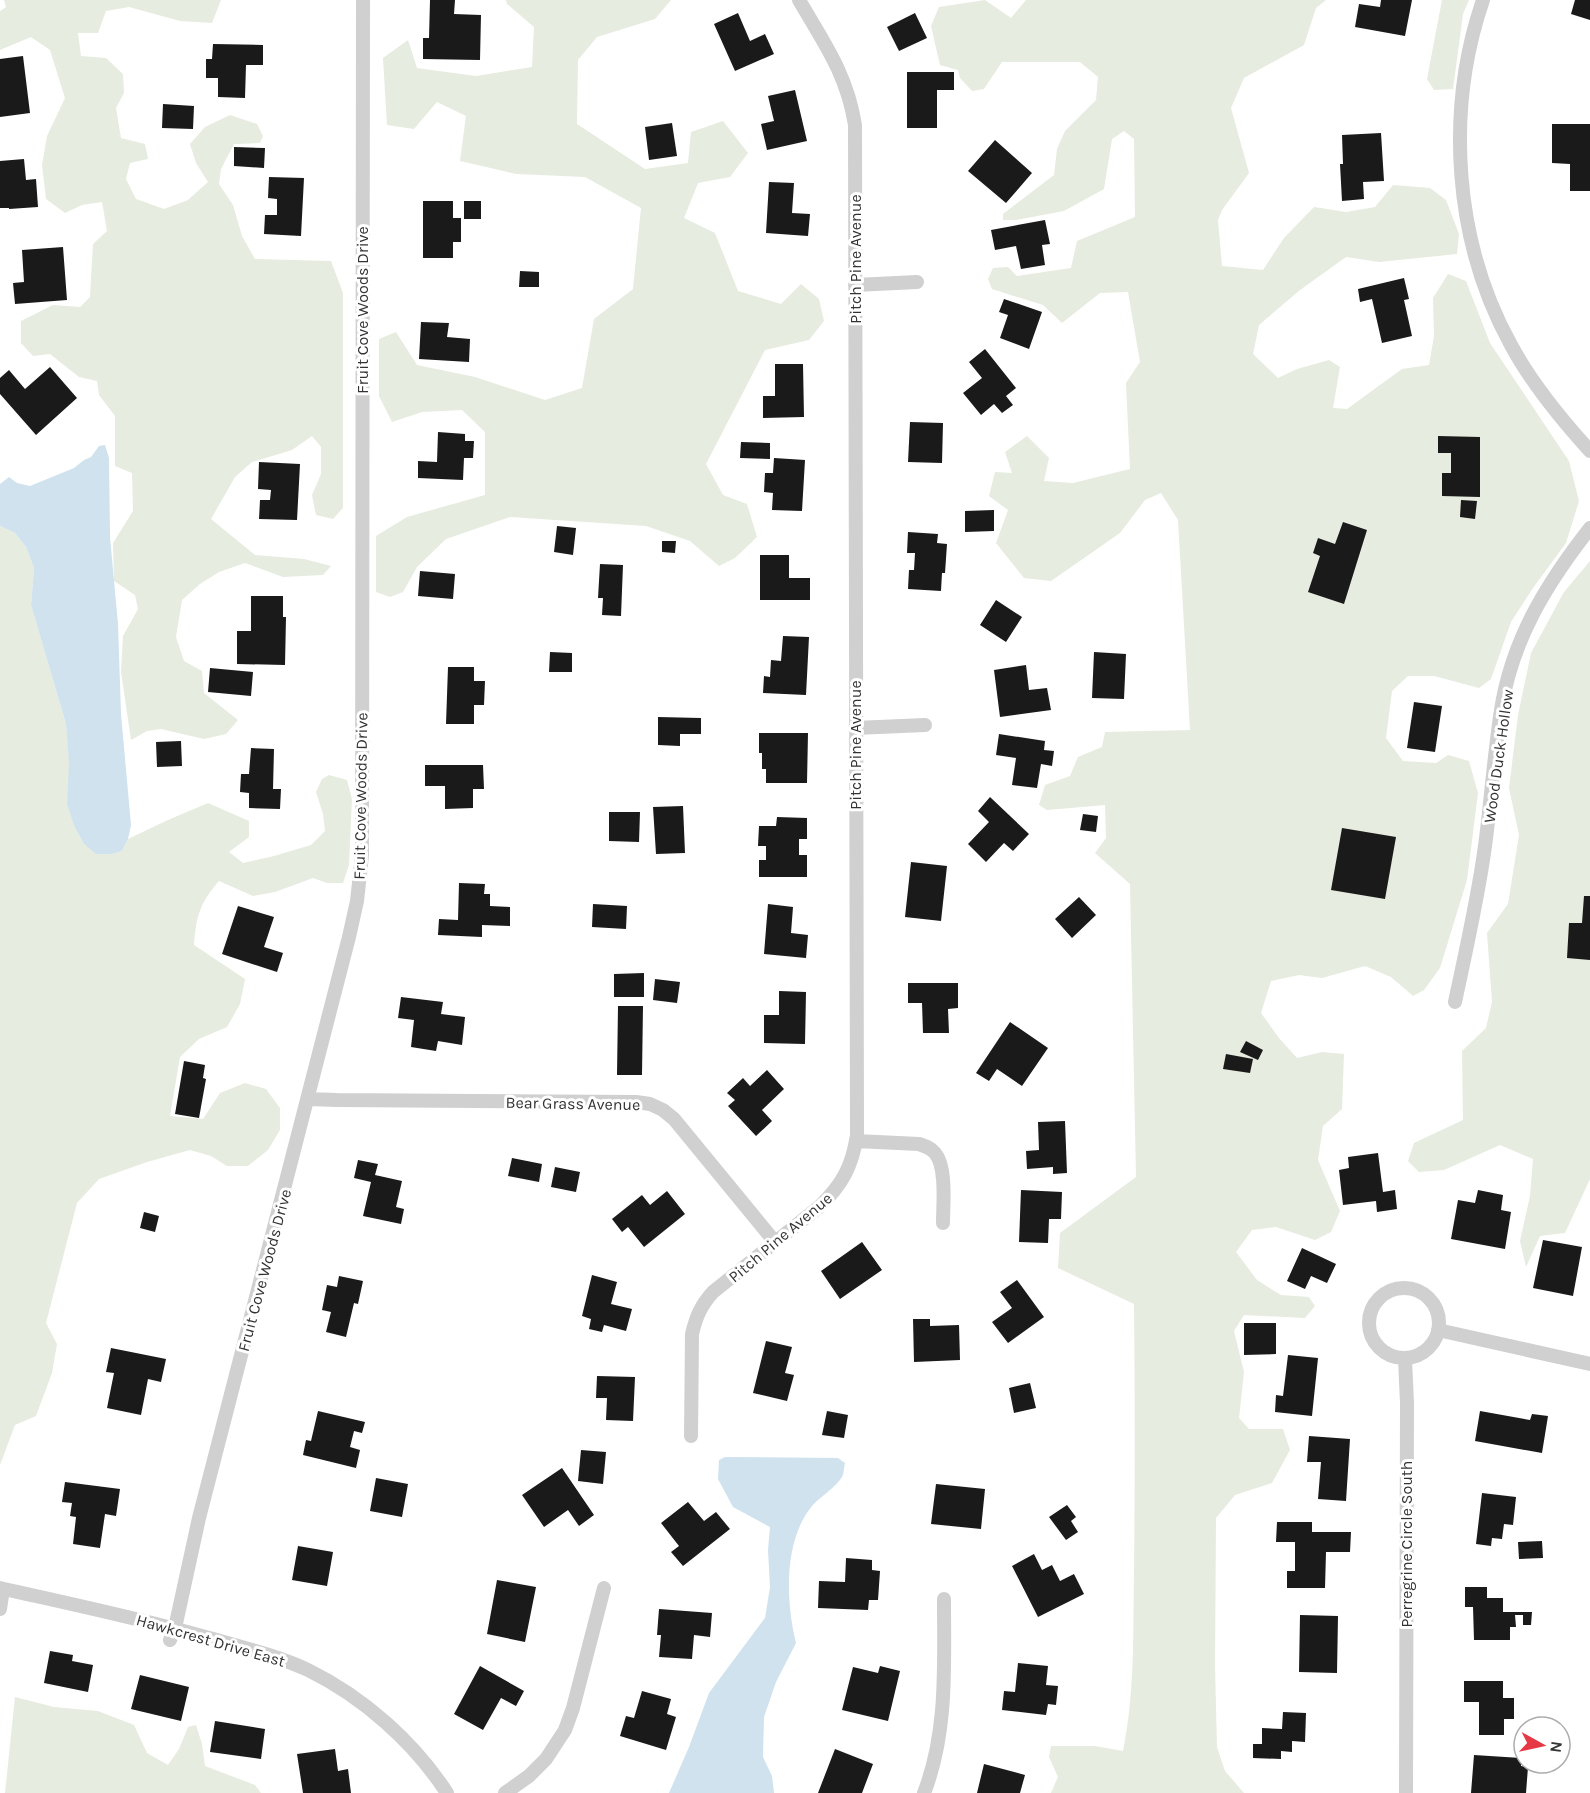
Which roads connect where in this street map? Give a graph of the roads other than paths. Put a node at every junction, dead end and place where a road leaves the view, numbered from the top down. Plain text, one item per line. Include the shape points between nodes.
1 (363, 0) edge
2 (799, 0) edge
3 (1483, 0) edge
4 (916, 282) dead end
5 (855, 285) junction
6 (1590, 450) edge
7 (1590, 528) edge
8 (925, 725) dead end
9 (855, 728) junction
10 (1455, 1002) dead end
11 (308, 1099) junction
12 (856, 1142) junction
13 (943, 1224) dead end
14 (775, 1242) junction
15 (1438, 1330) junction
16 (1405, 1359) junction
17 (1590, 1364) edge
18 (691, 1436) dead end
19 (1, 1588) edge
20 (604, 1588) dead end
21 (944, 1599) dead end
22 (0, 1609) edge
23 (172, 1634) junction
24 (447, 1793) edge
25 (505, 1793) edge
26 (924, 1793) edge
27 (1406, 1793) edge

1 - 11 street, Fruit Cove Woods Drive via 362,855 350,937
2 - 5 street, Pitch Pine Avenue via 839,68 852,105 856,144
3 - 6 street via 1467,63 1460,114 1463,198 1472,242 1484,284 1511,345 1535,384
4 - 5 street
5 - 9 street, Pitch Pine Avenue
7 - 10 street, Wood Duck Hollow via 1537,606 1513,663 1502,708 1479,887
8 - 9 street
9 - 12 street, Pitch Pine Avenue
11 - 14 street, Bear Grass Avenue via 650,1104 674,1119
11 - 23 street, Fruit Cove Woods Drive
12 - 13 street via 919,1144 935,1153 942,1169
12 - 14 street, Pitch Pine Avenue via 846,1175 834,1192
14 - 18 street, Pitch Pine Avenue via 713,1292 695,1318
15 - 16 street via 1426,1350
15 - 16 street via 1437,1309 1423,1293 1403,1288 1384,1294 1370,1315 1371,1336 1385,1353
15 - 17 street
16 - 27 street, Perregrine Circle South
19 - 22 street
19 - 23 street, Hawkcrest Drive East
20 - 25 street via 564,1730 546,1759
21 - 26 street via 944,1695 938,1742
23 - 24 street, Hawkcrest Drive East via 273,1656 339,1688 398,1734

